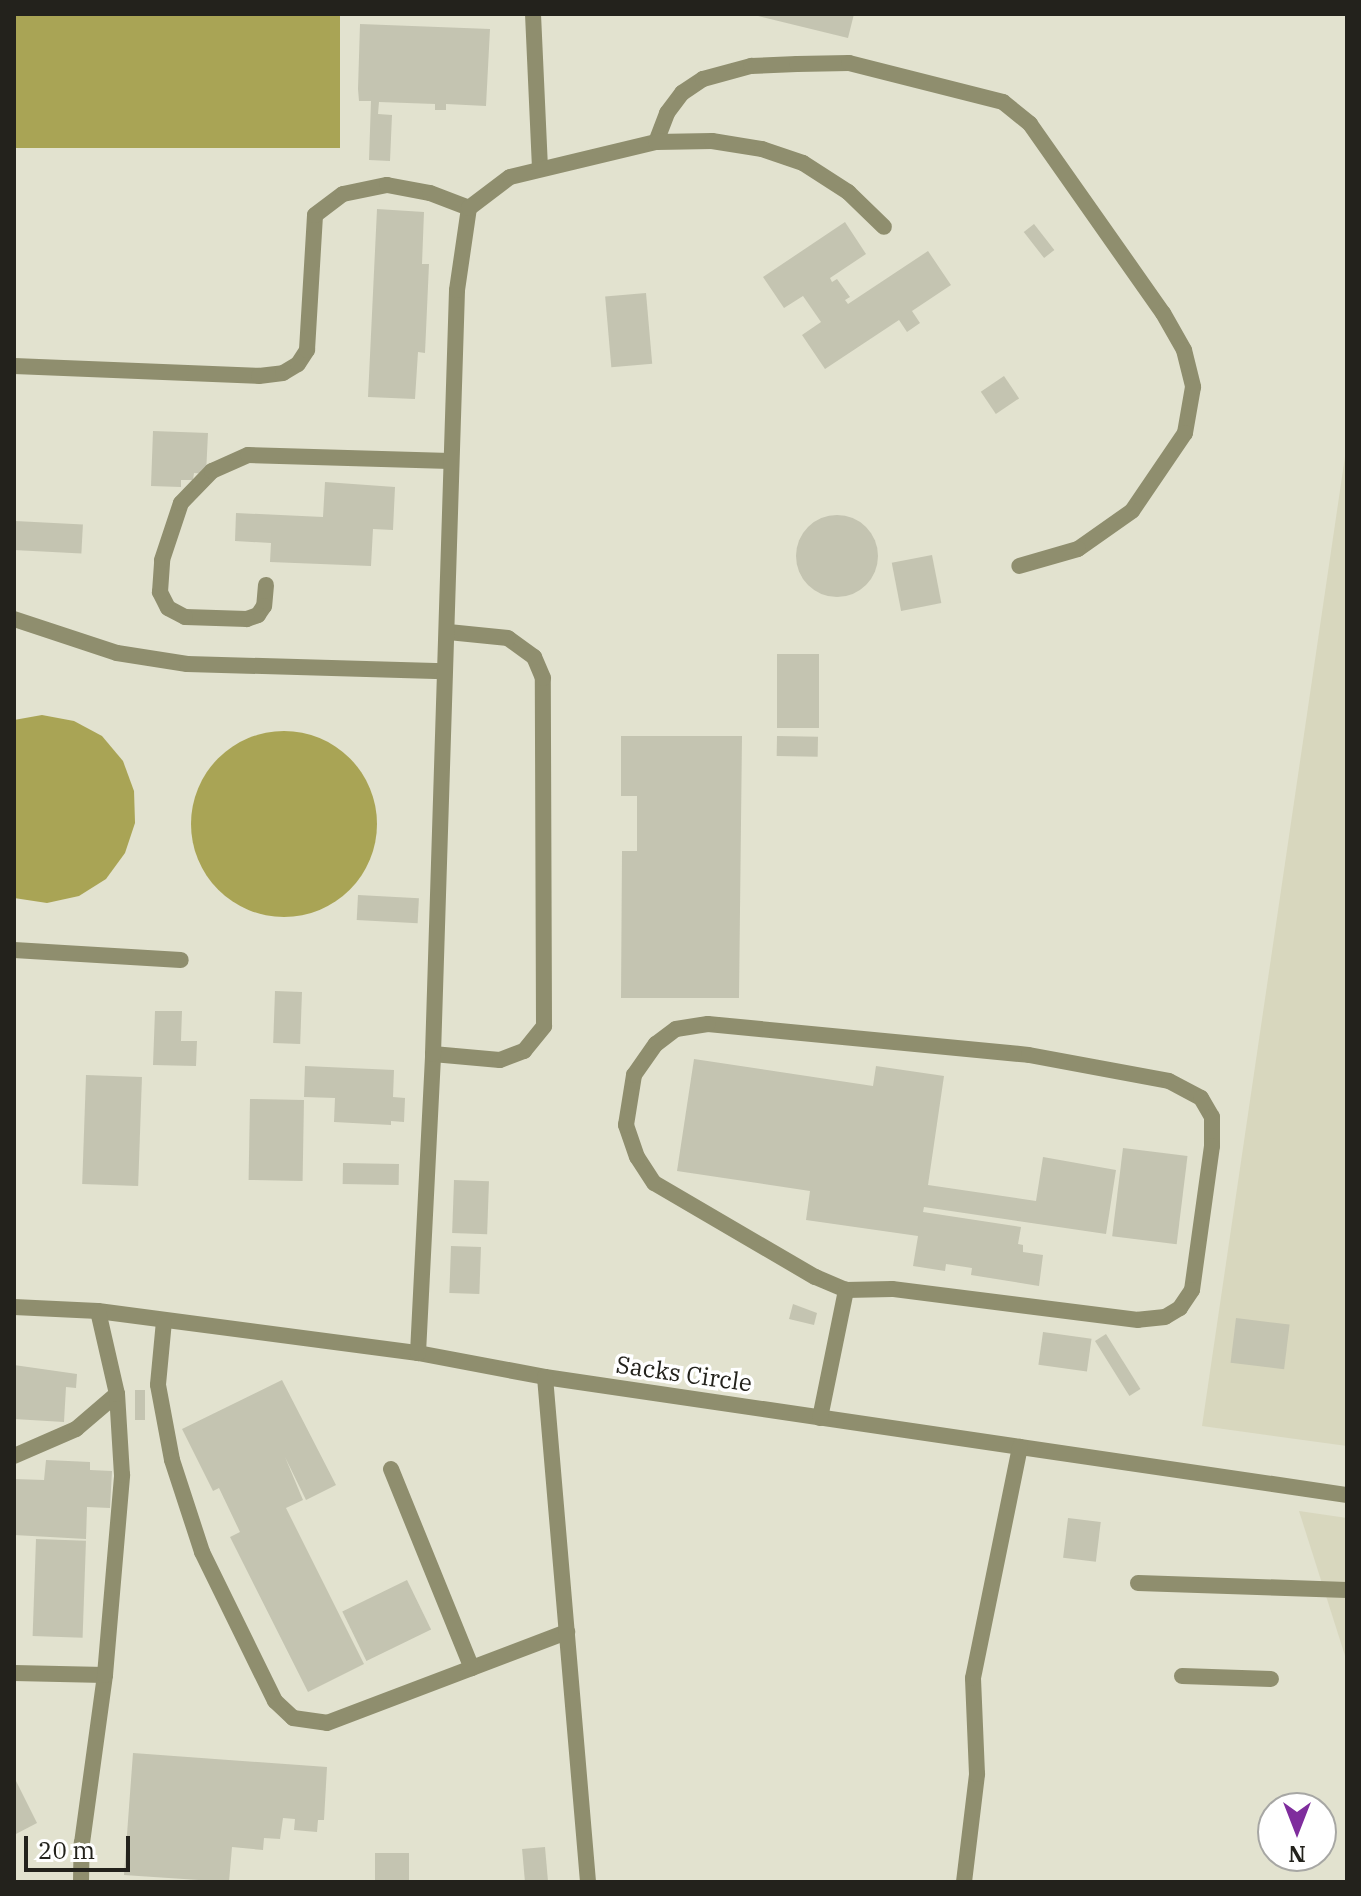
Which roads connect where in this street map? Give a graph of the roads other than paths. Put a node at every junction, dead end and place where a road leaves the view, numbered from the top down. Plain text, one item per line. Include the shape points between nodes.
1 (533, 14) edge
2 (656, 142) junction
3 (540, 168) junction
4 (469, 208) junction
5 (884, 227) dead end
6 (14, 366) edge
7 (450, 461) junction
8 (1019, 566) dead end
9 (266, 585) dead end
10 (14, 619) edge
11 (448, 632) junction
12 (444, 671) junction
13 (14, 950) edge
14 (181, 960) dead end
15 (433, 1054) junction
16 (846, 1290) junction
17 (14, 1307) edge
18 (98, 1311) junction
19 (164, 1321) junction
20 (418, 1353) junction
21 (545, 1377) junction
22 (117, 1394) junction
23 (820, 1418) junction
24 (1020, 1447) junction
25 (14, 1456) edge
26 (391, 1469) dead end
27 (1347, 1495) edge
28 (1138, 1583) dead end
29 (1347, 1590) edge
30 (567, 1632) junction
31 (472, 1668) junction
32 (14, 1673) edge
33 (105, 1675) junction
34 (1182, 1676) dead end
35 (1271, 1679) dead end
36 (81, 1882) edge
37 (588, 1882) edge
38 (964, 1882) edge

1 - 3 lane
2 - 3 lane
2 - 5 lane via 712,141 803,163 848,192
2 - 8 lane via 682,93 703,79 766,66 849,63 1003,102 1030,124 1163,313 1184,350 1193,387 1185,433 1132,511 1078,549
3 - 4 lane via 510,177
4 - 6 lane via 387,185 343,194 315,215 307,350 283,373
4 - 7 lane via 457,290
7 - 9 lane via 248,455 212,471 181,503 162,560 160,592 168,608 185,617 247,619 264,606
7 - 11 lane
10 - 12 lane via 117,653 187,664
11 - 12 lane
11 - 15 lane via 508,638 534,657 543,678 544,1026 524,1051 500,1060
12 - 15 lane
13 - 14 lane
15 - 20 lane
16 - 16 lane via 892,1289 1138,1320 1165,1317 1180,1308 1192,1290 1212,1117 1201,1098 1169,1081 1029,1055 708,1024 676,1029 656,1044 634,1075 626,1125 645,1170 654,1183
16 - 23 lane
17 - 18 lane, Sacks Circle
18 - 19 lane, Sacks Circle
18 - 22 lane
19 - 20 lane, Sacks Circle
19 - 31 lane via 158,1385 172,1460 202,1552 275,1701 293,1718 327,1723
20 - 21 lane, Sacks Circle
21 - 23 lane, Sacks Circle
21 - 30 lane
22 - 25 lane via 76,1429
22 - 33 lane via 122,1475
23 - 24 lane, Sacks Circle
24 - 27 lane, Sacks Circle
24 - 38 lane via 973,1678 977,1774
26 - 31 lane
28 - 29 lane
30 - 31 lane
30 - 37 lane
32 - 33 lane
33 - 36 lane
34 - 35 lane

